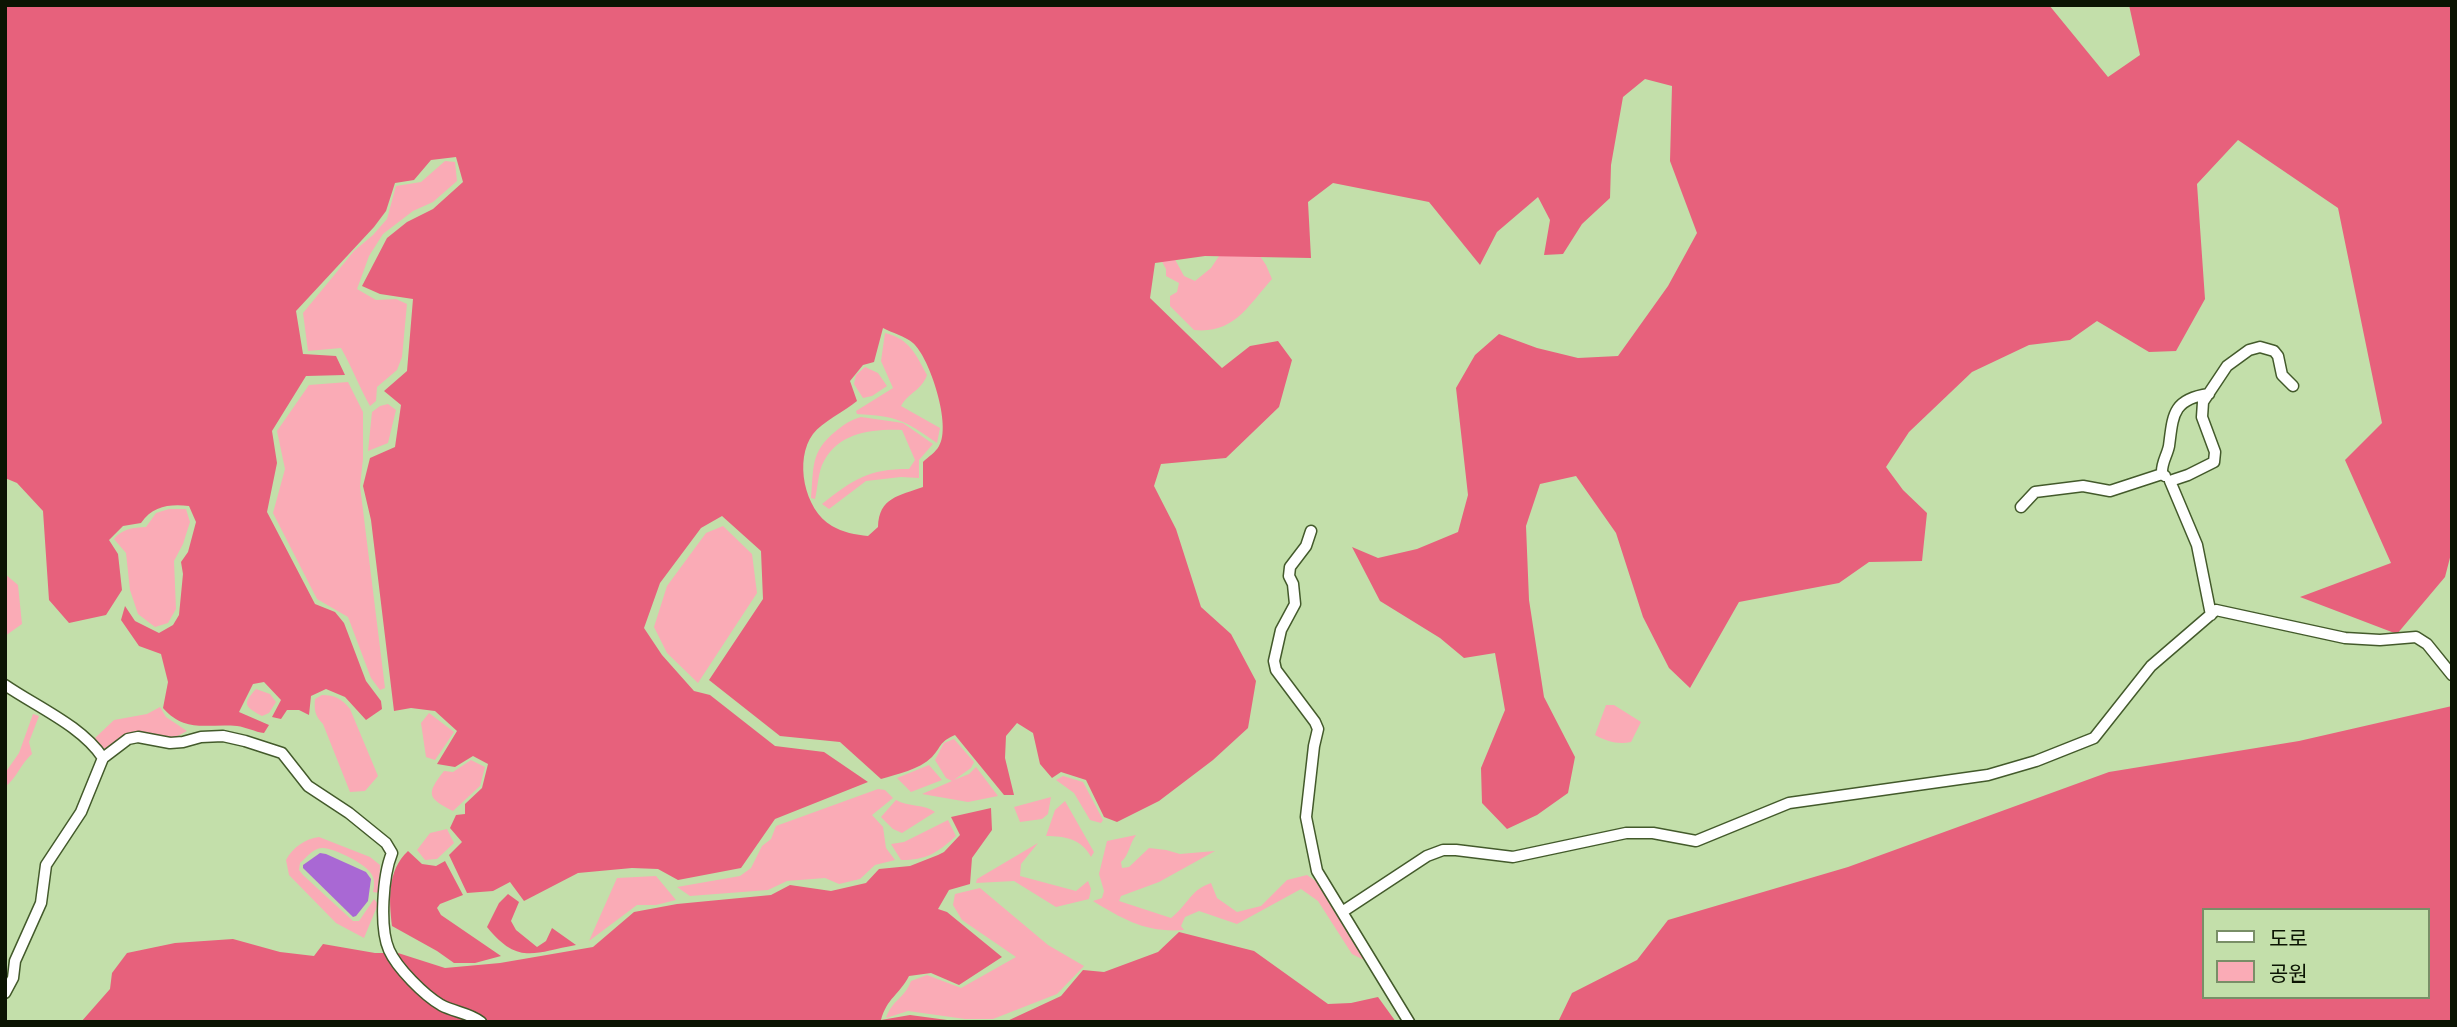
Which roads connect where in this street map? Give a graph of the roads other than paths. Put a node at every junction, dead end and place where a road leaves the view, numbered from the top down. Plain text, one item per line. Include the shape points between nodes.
1 (2292, 386) dead end
2 (2209, 394) junction
3 (2162, 474) junction
4 (2171, 481) junction
5 (2021, 507) dead end
6 (1311, 531) dead end
7 (2211, 615) junction
8 (2452, 675) edge
9 (5, 685) edge
10 (103, 758) junction
11 (1342, 912) junction
12 (5, 993) edge
13 (481, 1022) edge
14 (1409, 1022) edge

1 - 2 street via 2274,351 2260,347 2227,366
2 - 3 street via 2198,395 2176,410
2 - 4 street via 2202,417 2214,461
3 - 4 street
3 - 5 street via 2110,492 2083,486 2035,492
4 - 7 street via 2197,545
6 - 11 street via 1290,567 1296,604 1281,630 1274,661 1318,729 1306,817 1317,871
7 - 8 street via 2216,610 2345,638 2416,637
7 - 11 street via 2151,666 2094,738 2036,761 1988,775 1789,803 1696,841 1626,833 1513,857 1443,850
9 - 10 street via 69,724
10 - 12 street via 82,812 46,865 41,903
10 - 13 street via 128,738 138,737 170,743 223,736 282,753 308,786 349,813 392,853 383,891 389,951 427,995
11 - 14 street

